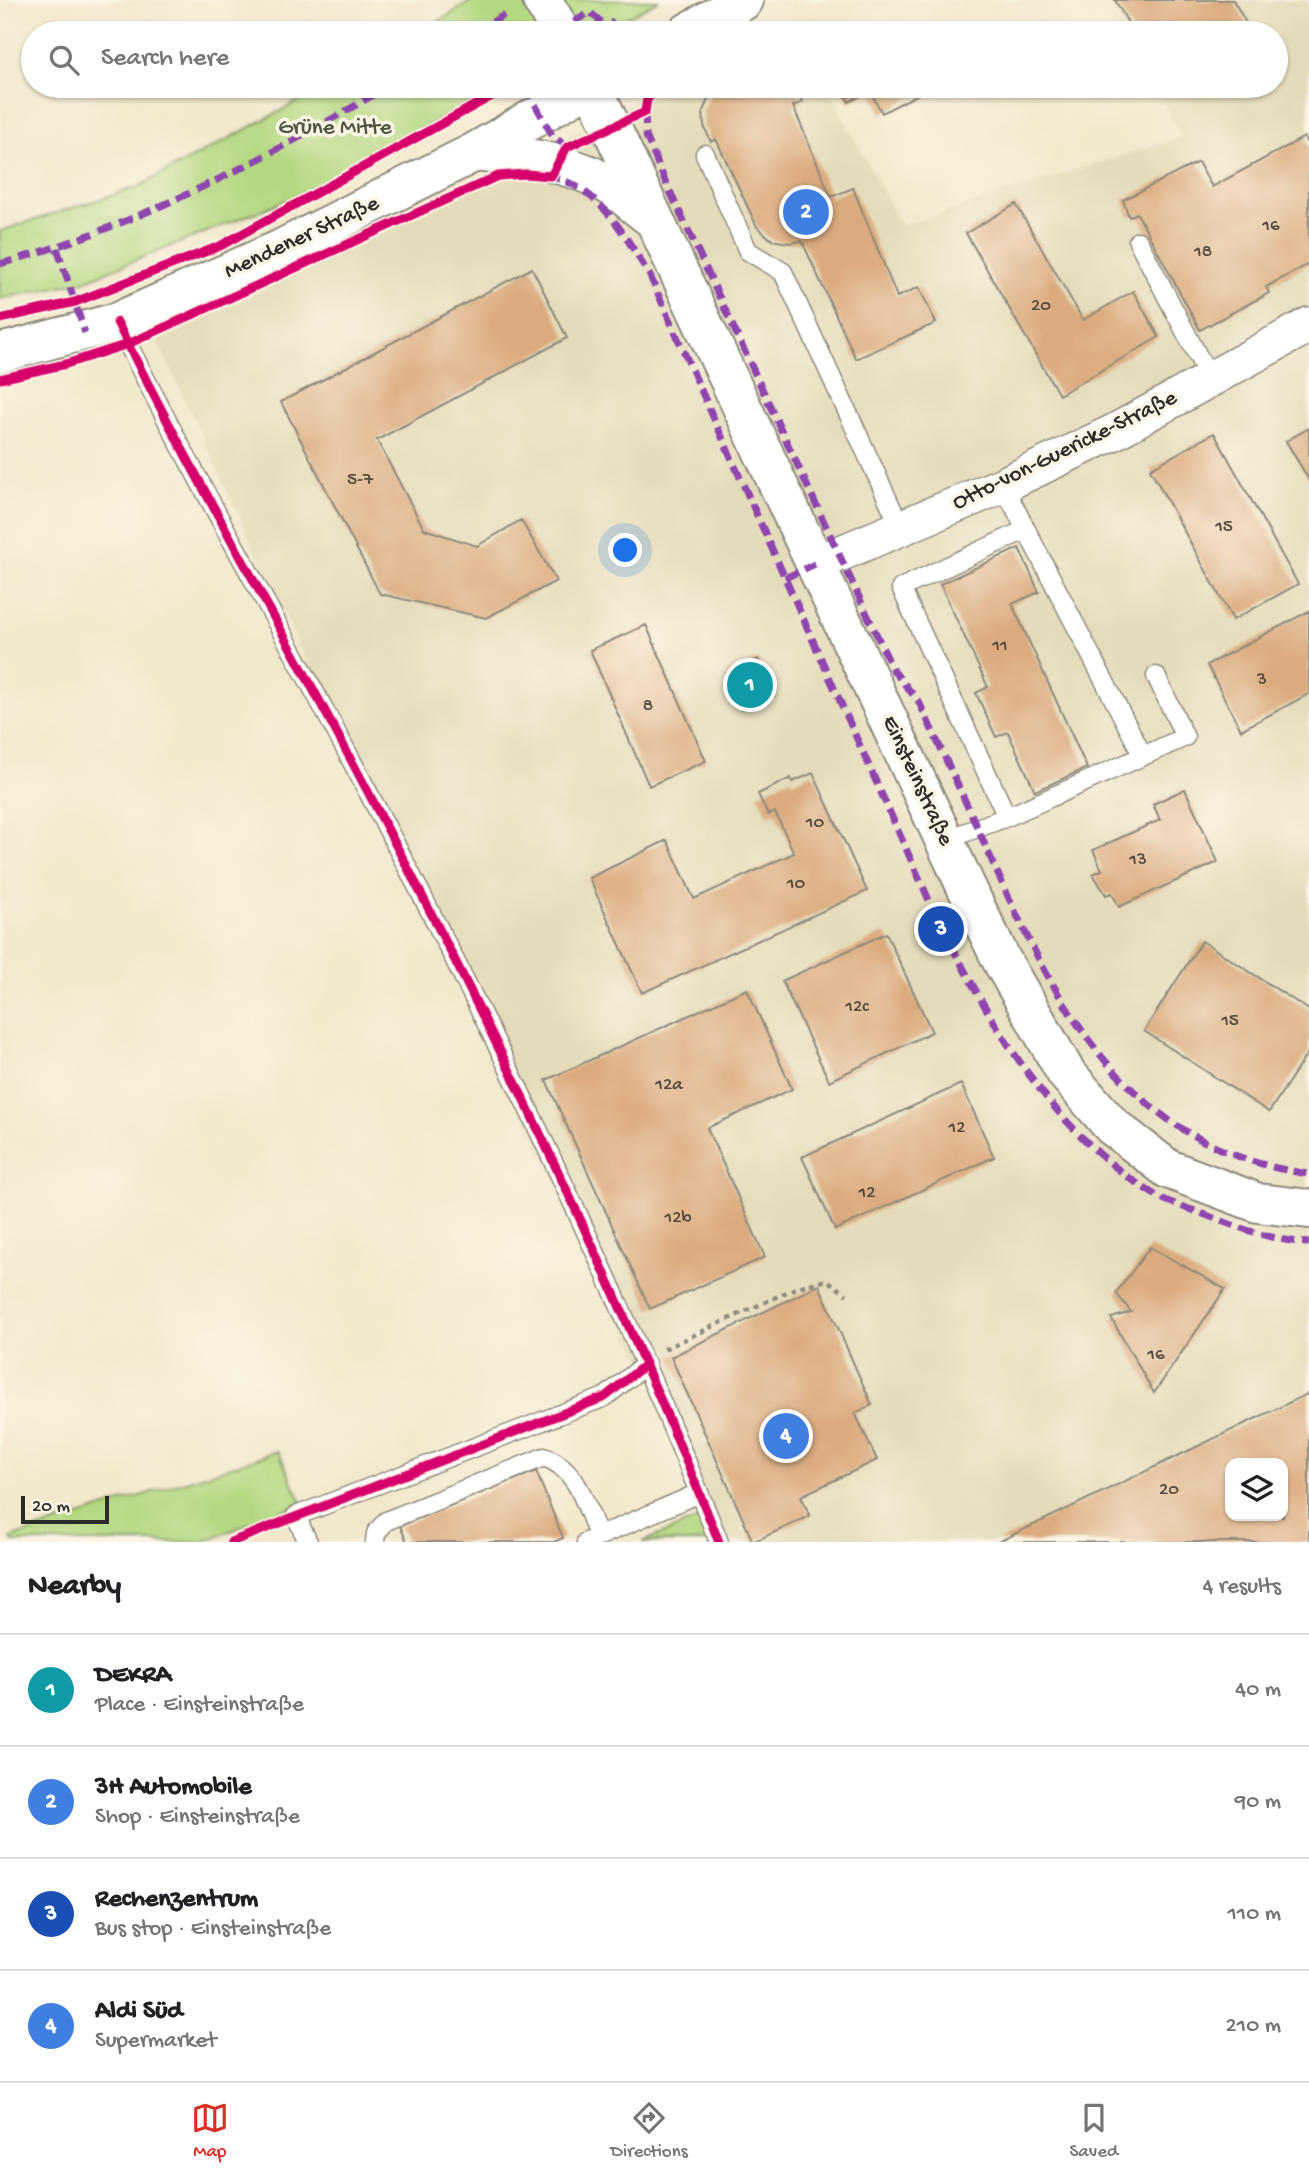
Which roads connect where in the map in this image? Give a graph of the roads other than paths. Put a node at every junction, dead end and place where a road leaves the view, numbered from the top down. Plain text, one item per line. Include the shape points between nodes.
1 (542, 0) edge
2 (744, 0) edge
3 (555, 21) edge
4 (708, 21) edge
5 (570, 98) edge
6 (597, 98) edge
7 (475, 152) junction
8 (705, 154) dead end
9 (657, 223) junction
10 (1138, 241) dead end
11 (117, 322) junction
12 (1309, 325) edge
13 (0, 353) edge
14 (1210, 379) junction
15 (1003, 485) junction
16 (900, 526) junction
17 (1025, 530) junction
18 (814, 564) junction
19 (1156, 676) dead end
20 (1143, 756) junction
21 (1007, 817) junction
22 (945, 840) junction
23 (1309, 1209) edge
24 (645, 1361) junction
25 (699, 1493) junction
26 (592, 1539) edge
27 (308, 1542) edge
28 (375, 1542) edge
29 (719, 1542) edge

1 - 3 street
2 - 4 street
5 - 7 street, Mendener Straße
6 - 9 street, Einsteinstraße
7 - 9 street, Einsteinstraße via 558,163 602,181
7 - 11 street, Mendener Straße via 334,225
8 - 16 lane via 748,251 783,272
9 - 18 street, Einsteinstraße
10 - 14 lane
11 - 13 street, Mendener Straße
11 - 24 lane via 352,760 524,1095
12 - 14 street, Otto-von-Guericke-Straße
14 - 15 street, Otto-von-Guericke-Straße
15 - 16 street, Otto-von-Guericke-Straße
15 - 17 lane
16 - 18 street, Otto-von-Guericke-Straße
17 - 20 lane
17 - 21 lane via 901,588
18 - 22 street, Einsteinstraße
19 - 20 lane via 1185,737
20 - 21 lane
21 - 22 lane
22 - 23 street, Einsteinstraße via 1002,961 1066,1073 1112,1126 1168,1169 1258,1203
24 - 25 lane
24 - 27 lane via 605,1396 296,1516
25 - 26 lane
25 - 29 lane
26 - 28 lane via 572,1475 562,1463 544,1457 386,1521

